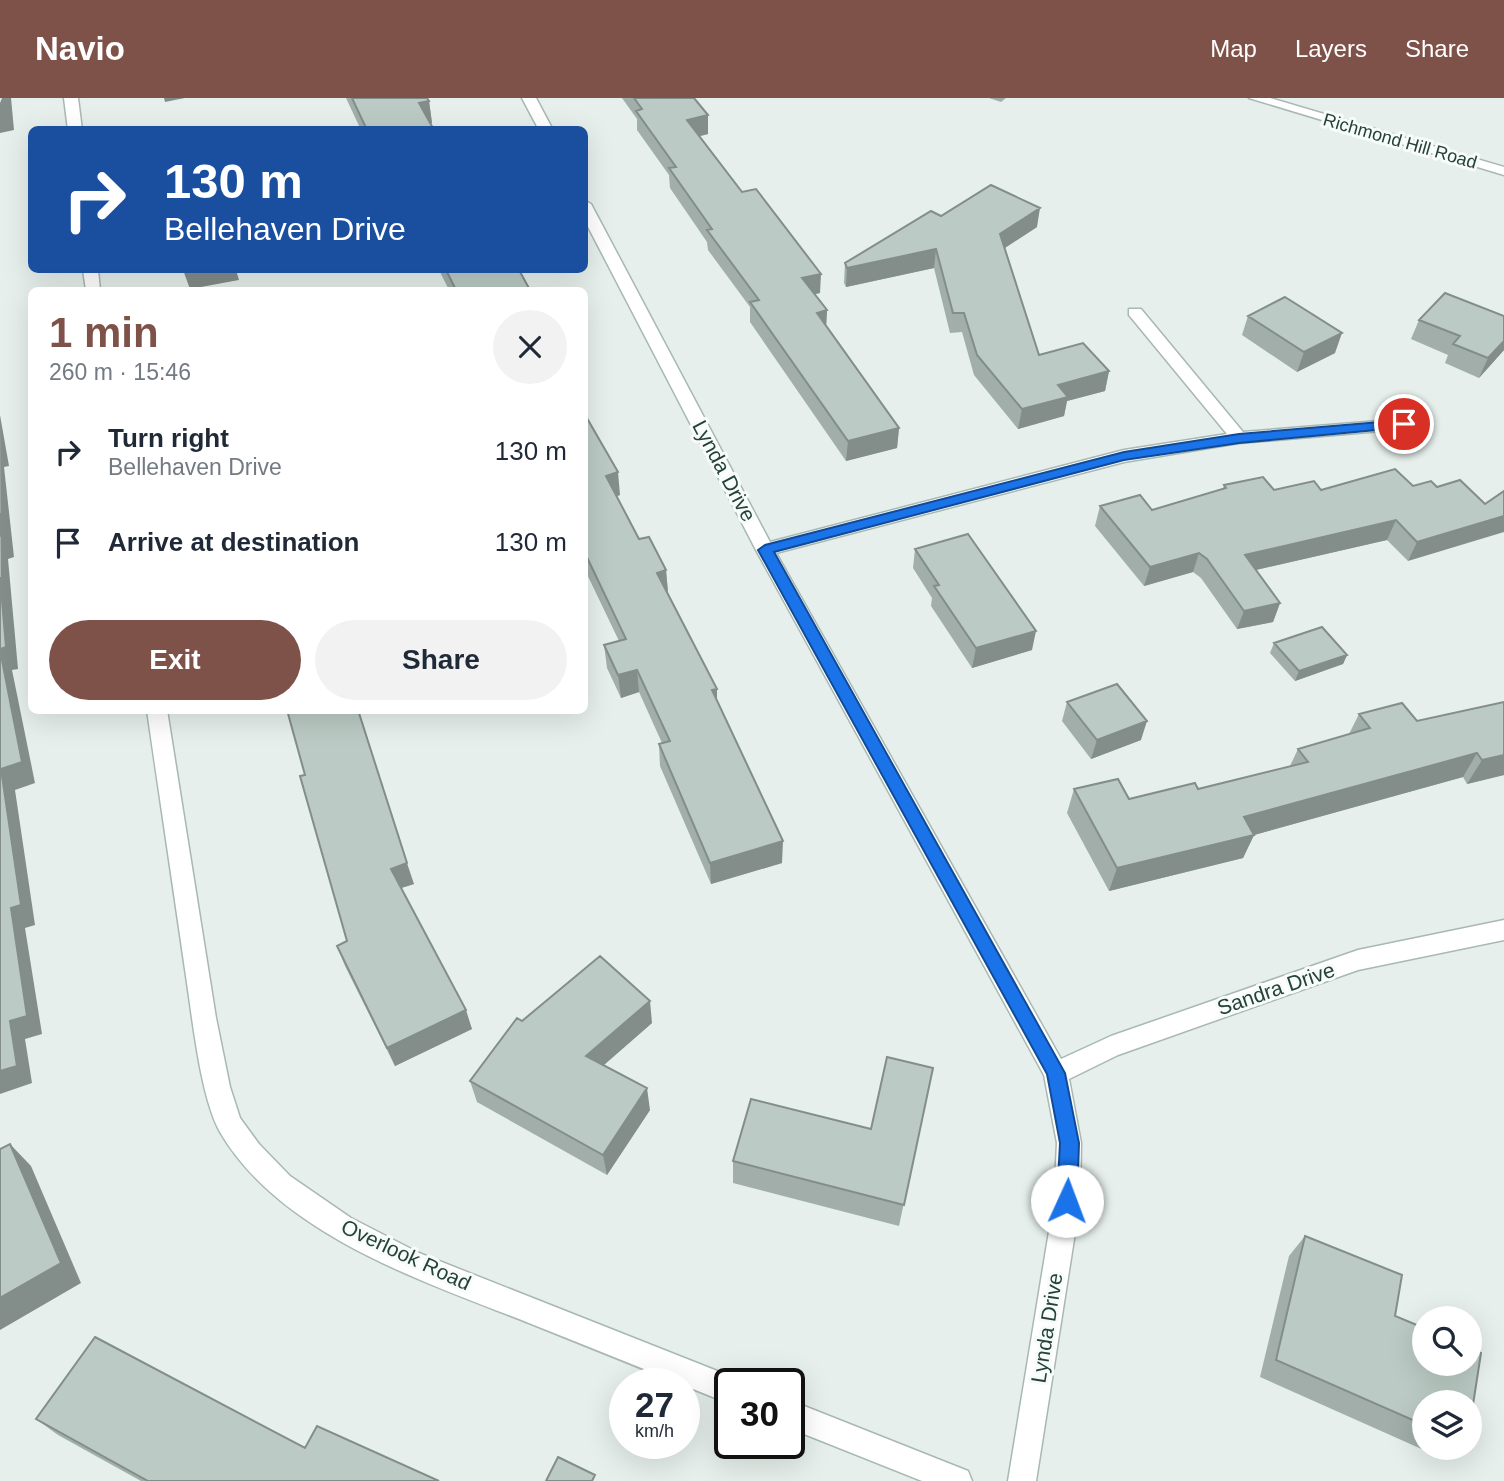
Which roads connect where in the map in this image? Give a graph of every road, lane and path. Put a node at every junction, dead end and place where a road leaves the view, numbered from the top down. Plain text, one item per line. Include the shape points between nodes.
1 (71, 98) edge
2 (529, 98) edge
3 (1256, 98) edge
4 (74, 126) edge
5 (544, 126) edge
6 (1504, 171) edge
7 (588, 212) edge
8 (1135, 312) dead end
9 (1404, 424) dead end
10 (1239, 438) junction
11 (765, 550) junction
12 (158, 714) edge
13 (1504, 930) edge
14 (1056, 1073) junction
15 (714, 1384) edge
16 (805, 1420) edge
17 (958, 1481) edge
18 (1022, 1481) edge

1 - 4 street
2 - 5 street
3 - 6 street, Richmond Hill Road
7 - 11 street, Lynda Drive
8 - 10 street
9 - 10 street
10 - 11 street via 1124,456
11 - 14 street, Lynda Drive
12 - 15 street, Overlook Road via 218,1087 229,1124 250,1152 281,1185 342,1227 411,1263
13 - 14 street, Sandra Drive via 1358,960 1111,1047
14 - 18 street, Lynda Drive via 1069,1143 1067,1201
16 - 17 street

